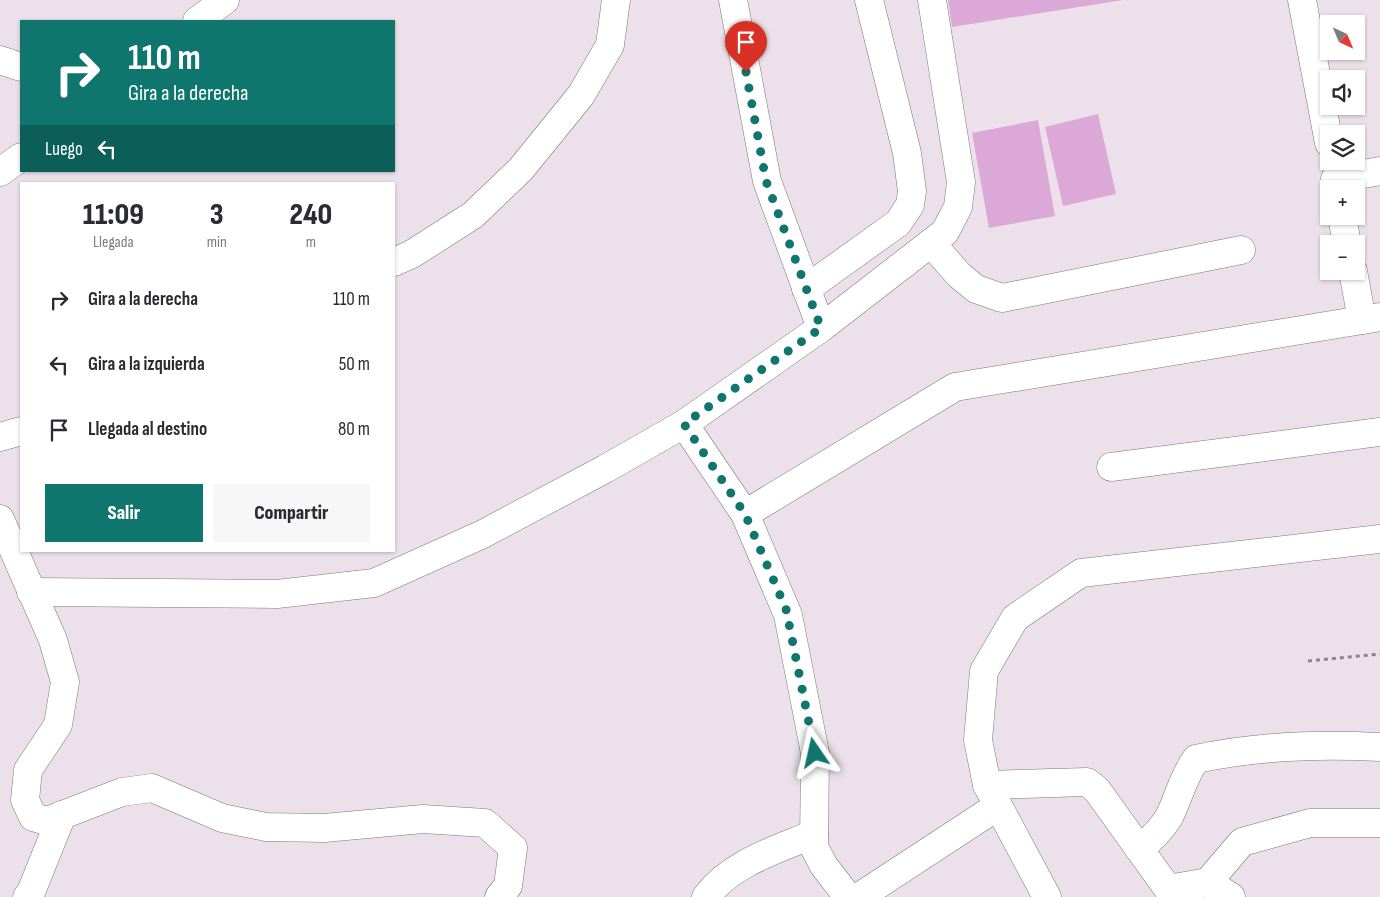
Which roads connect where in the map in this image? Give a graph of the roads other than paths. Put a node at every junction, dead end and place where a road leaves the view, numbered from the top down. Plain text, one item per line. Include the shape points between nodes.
1 (225, 0) edge
2 (616, 0) edge
3 (733, 0) edge
4 (869, 0) edge
5 (932, 0) edge
6 (1302, 0) edge
7 (198, 20) edge
8 (0, 60) edge
9 (20, 67) edge
10 (1326, 125) edge
11 (20, 158) edge
12 (1380, 171) edge
13 (0, 172) edge
14 (1335, 176) edge
15 (931, 243) junction
16 (1241, 250) dead end
17 (395, 262) edge
18 (1356, 280) edge
19 (806, 289) junction
20 (1371, 318) edge
21 (821, 328) junction
22 (684, 424) junction
23 (20, 431) edge
24 (1380, 432) edge
25 (0, 437) edge
26 (1111, 467) dead end
27 (745, 514) junction
28 (0, 519) edge
29 (1380, 539) edge
30 (31, 592) junction
31 (1380, 747) edge
32 (992, 795) junction
33 (62, 815) junction
34 (1380, 822) edge
35 (814, 834) junction
36 (1139, 849) junction
37 (1208, 882) junction
38 (1172, 893) edge
39 (27, 897) edge
40 (499, 897) edge
41 (706, 897) edge
42 (848, 897) edge
43 (859, 897) edge
44 (1047, 897) edge
45 (1231, 897) edge

1 - 7 street
2 - 17 street via 610,45 581,95 520,169 473,215
3 - 19 street via 766,181
4 - 19 street via 907,153 912,191 910,205 898,222
5 - 15 street via 961,182 958,207 945,232
6 - 10 street
8 - 9 street
11 - 13 street
12 - 14 street
15 - 16 street via 976,289 1002,298
15 - 21 street
18 - 20 street
19 - 21 street
20 - 27 street via 955,386
21 - 22 street
22 - 27 street
22 - 30 street via 483,534 374,583 277,594
23 - 25 street
24 - 26 street
27 - 35 street via 788,615 815,753
28 - 30 street
29 - 32 street via 1081,572 1015,618 984,671 978,740
30 - 33 street via 53,640 65,682 58,725 28,770 25,800 33,817 47,821
31 - 36 street via 1312,746 1216,754 1196,759 1163,825
32 - 36 street via 1087,782 1097,790
32 - 43 street
32 - 44 street
33 - 39 street
33 - 40 street via 122,792 152,788 222,818 266,828 324,828 423,819 485,824 513,848 508,886
34 - 37 street via 1310,823 1242,842
35 - 41 street via 739,867 714,886
35 - 42 street via 814,847 824,866
36 - 38 street
37 - 38 street
37 - 45 street

